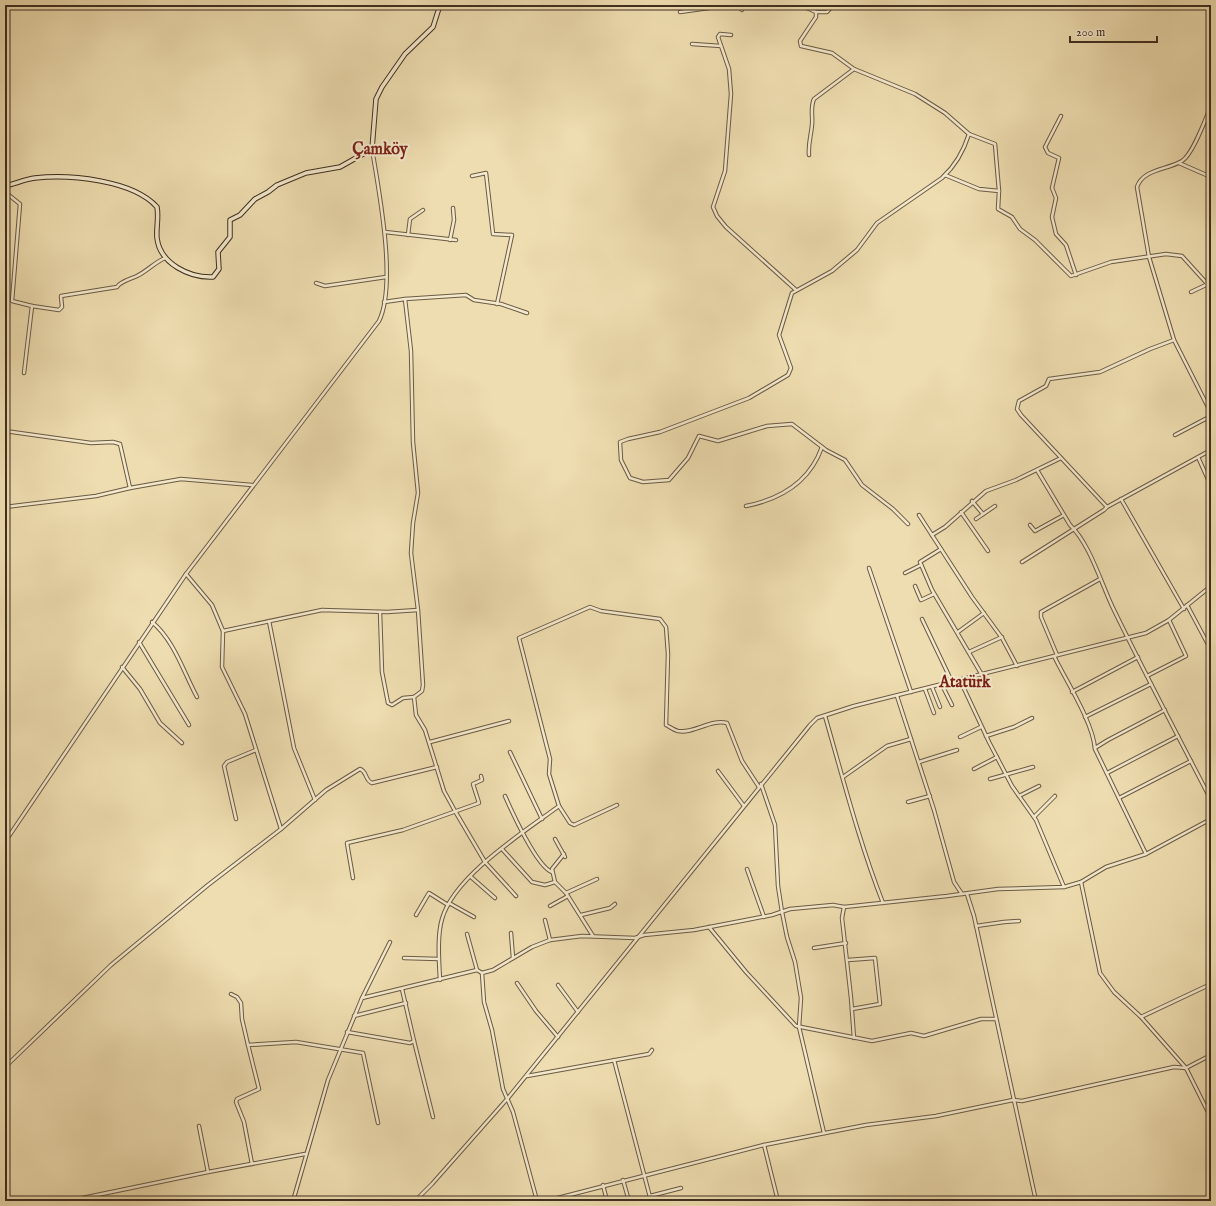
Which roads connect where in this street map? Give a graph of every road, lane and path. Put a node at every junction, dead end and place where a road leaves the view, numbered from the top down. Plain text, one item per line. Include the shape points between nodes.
1 (440, 5) edge
2 (726, 5) edge
3 (789, 5) edge
4 (833, 5) edge
5 (742, 10) dead end
6 (680, 12) dead end
7 (816, 12) junction
8 (731, 35) dead end
9 (692, 44) dead end
10 (721, 46) junction
11 (854, 69) junction
12 (1211, 106) edge
13 (1061, 116) dead end
14 (969, 134) junction
15 (372, 149) junction
16 (809, 155) dead end
17 (1179, 162) junction
18 (945, 175) junction
19 (472, 176) dead end
20 (1211, 177) edge
21 (5, 186) edge
22 (998, 191) junction
23 (5, 192) edge
24 (453, 208) dead end
25 (423, 210) dead end
26 (385, 232) junction
27 (408, 235) junction
28 (450, 240) junction
29 (456, 240) dead end
30 (1149, 257) junction
31 (165, 258) junction
32 (1076, 275) junction
33 (386, 277) junction
34 (316, 283) dead end
35 (1208, 284) junction
36 (1211, 288) edge
37 (796, 290) junction
38 (1191, 292) dead end
39 (405, 299) junction
40 (384, 302) junction
41 (496, 304) junction
42 (32, 306) junction
43 (527, 313) dead end
44 (1174, 340) junction
45 (24, 373) dead end
46 (1211, 414) edge
47 (5, 432) edge
48 (1175, 435) dead end
49 (823, 447) junction
50 (1211, 450) edge
51 (1198, 457) junction
52 (1061, 458) junction
53 (1037, 470) junction
54 (252, 485) junction
55 (1211, 485) edge
56 (130, 488) junction
57 (1121, 499) junction
58 (972, 501) junction
59 (746, 506) dead end
60 (995, 506) dead end
61 (5, 507) edge
62 (1107, 507) junction
63 (961, 512) junction
64 (983, 514) junction
65 (919, 515) dead end
66 (1064, 515) junction
67 (976, 519) dead end
68 (908, 524) dead end
69 (1030, 525) dead end
70 (1075, 530) junction
71 (932, 535) junction
72 (941, 549) junction
73 (988, 551) dead end
74 (1022, 562) dead end
75 (921, 565) junction
76 (869, 568) dead end
77 (905, 573) dead end
78 (186, 574) junction
79 (1100, 579) junction
80 (915, 586) dead end
81 (1211, 587) edge
82 (934, 594) junction
83 (1187, 606) junction
84 (1184, 609) junction
85 (418, 610) junction
86 (380, 612) junction
87 (984, 613) junction
88 (922, 619) dead end
89 (1169, 620) junction
90 (269, 621) junction
91 (152, 622) junction
92 (223, 631) junction
93 (958, 632) junction
94 (1002, 637) junction
95 (1128, 638) junction
96 (139, 642) junction
97 (1211, 650) edge
98 (969, 652) junction
99 (1055, 655) junction
100 (1138, 657) junction
101 (1017, 666) junction
102 (122, 667) junction
103 (982, 675) junction
104 (1148, 676) junction
105 (960, 680) junction
106 (952, 682) junction
107 (1151, 684) junction
108 (942, 685) junction
109 (932, 687) junction
110 (925, 689) junction
111 (911, 692) junction
112 (1072, 692) junction
113 (897, 696) junction
114 (414, 697) junction
115 (198, 698) dead end
116 (952, 705) dead end
117 (940, 707) dead end
118 (1165, 710) junction
119 (934, 713) dead end
120 (825, 716) junction
121 (1085, 717) junction
122 (1032, 718) dead end
123 (508, 721) dead end
124 (189, 725) dead end
125 (982, 727) junction
126 (986, 736) junction
127 (1178, 736) junction
128 (960, 737) dead end
129 (911, 739) junction
130 (430, 742) junction
131 (182, 743) dead end
132 (1095, 749) junction
133 (256, 750) junction
134 (957, 750) dead end
135 (510, 752) dead end
136 (997, 757) junction
137 (1191, 761) junction
138 (919, 762) junction
139 (437, 766) junction
140 (1033, 767) dead end
141 (974, 769) dead end
142 (718, 771) dead end
143 (1107, 773) junction
144 (481, 776) dead end
145 (1006, 776) junction
146 (843, 777) junction
147 (990, 779) dead end
148 (760, 786) junction
149 (1039, 786) dead end
150 (505, 796) dead end
151 (930, 796) junction
152 (1019, 796) junction
153 (1055, 796) dead end
154 (1119, 798) junction
155 (315, 800) junction
156 (1211, 800) edge
157 (908, 802) dead end
158 (617, 804) dead end
159 (559, 806) junction
160 (744, 806) junction
161 (454, 812) junction
162 (542, 818) junction
163 (1034, 818) junction
164 (236, 819) dead end
165 (1211, 819) edge
166 (281, 829) junction
167 (522, 833) junction
168 (555, 839) dead end
169 (5, 842) edge
170 (502, 848) junction
171 (1146, 854) junction
172 (485, 862) junction
173 (747, 869) dead end
174 (552, 872) junction
175 (471, 877) junction
176 (352, 878) dead end
177 (597, 878) dead end
178 (555, 882) junction
179 (1081, 882) junction
180 (1064, 886) junction
181 (566, 893) junction
182 (962, 894) junction
183 (967, 894) junction
184 (516, 896) dead end
185 (568, 896) junction
186 (495, 898) dead end
187 (883, 903) junction
188 (449, 904) junction
189 (615, 904) dead end
190 (550, 906) dead end
191 (844, 908) junction
192 (782, 912) junction
193 (416, 915) dead end
194 (581, 915) junction
195 (474, 917) dead end
196 (764, 917) junction
197 (545, 920) dead end
198 (1019, 921) dead end
199 (976, 926) junction
200 (709, 927) junction
201 (511, 932) dead end
202 (467, 934) dead end
203 (593, 936) junction
204 (638, 937) junction
205 (550, 940) junction
206 (390, 942) dead end
207 (846, 943) junction
208 (814, 948) dead end
209 (404, 958) dead end
210 (513, 958) junction
211 (439, 959) junction
212 (848, 960) junction
213 (477, 970) junction
214 (482, 973) junction
215 (440, 980) junction
216 (517, 983) dead end
217 (1211, 984) edge
218 (558, 985) dead end
219 (402, 989) junction
220 (231, 994) dead end
221 (362, 998) junction
222 (406, 1003) junction
223 (852, 1009) junction
224 (578, 1012) junction
225 (354, 1016) junction
226 (1141, 1017) junction
227 (996, 1020) junction
228 (799, 1027) junction
229 (347, 1032) junction
230 (558, 1037) junction
231 (854, 1038) junction
232 (414, 1041) junction
233 (248, 1045) junction
234 (340, 1048) junction
235 (652, 1050) dead end
236 (1211, 1056) edge
237 (614, 1060) junction
238 (5, 1066) edge
239 (1186, 1068) junction
240 (527, 1076) junction
241 (508, 1098) junction
242 (1013, 1100) junction
243 (433, 1117) dead end
244 (1211, 1118) edge
245 (378, 1123) dead end
246 (199, 1126) dead end
247 (824, 1133) junction
248 (764, 1145) junction
249 (305, 1154) junction
250 (252, 1164) junction
251 (208, 1172) junction
252 (645, 1175) junction
253 (624, 1180) junction
254 (603, 1185) junction
255 (681, 1188) dead end
256 (650, 1196) junction
257 (554, 1200) edge
258 (68, 1201) edge
259 (293, 1201) edge
260 (415, 1201) edge
261 (542, 1201) edge
262 (546, 1201) edge
263 (607, 1201) edge
264 (629, 1201) edge
265 (652, 1201) edge
266 (778, 1201) edge
267 (1036, 1201) edge

1 - 15 street via 433,27 405,54 376,99
2 - 5 street via 740,7
2 - 6 street
3 - 7 street
4 - 7 street via 826,12
7 - 11 street via 816,17 800,41 801,46 832,54
8 - 10 street via 719,35
9 - 10 street
10 - 37 street via 729,69 731,94 726,171 714,202 714,210 732,233
11 - 14 street via 914,94 945,113
11 - 16 street via 814,99 811,106
12 - 17 street via 1188,156
13 - 32 street via 1045,147 1048,153 1059,158 1052,188 1056,198 1052,217 1056,234 1066,244
14 - 18 street
14 - 22 street via 995,144
15 - 26 street
15 - 31 street via 340,167 306,173 288,180 255,199 240,215 230,220 230,237 218,252 219,269 213,277 193,274
17 - 20 street
17 - 30 street via 1142,177 1137,187
18 - 22 street via 979,190
18 - 37 street via 876,223 857,250 832,271
19 - 41 street via 486,173 494,234 512,235
21 - 31 street via 33,178 94,179 138,194 151,200 157,207 157,240
22 - 32 street via 998,209 1012,217 1020,229 1054,258 1065,272 1071,276
23 - 42 street via 20,204 12,301
24 - 28 street via 454,220
25 - 27 street via 410,220
26 - 27 street
26 - 33 street
27 - 28 street
28 - 29 street
30 - 32 street via 1111,262
30 - 35 street via 1166,254 1182,256
30 - 44 street
31 - 42 street via 117,286 61,296 62,307 59,310
33 - 34 street via 325,286
33 - 40 street
35 - 36 street
35 - 38 street
37 - 49 street via 788,303 779,335 791,368 788,375 749,398 660,432 620,442 621,460 630,478 643,482 661,482 669,480 688,458 699,436 718,441 767,426 792,424
39 - 40 street
39 - 41 street via 466,295 474,300
39 - 85 street via 411,350 413,442 418,493 411,553
40 - 54 street via 383,314 379,321
41 - 43 street
42 - 45 street
44 - 46 street
44 - 52 street via 1100,372 1049,379 1046,386 1019,401 1017,409 1021,415
46 - 48 street
47 - 56 street via 91,443 120,444
49 - 59 street via 816,464 795,484 774,498
49 - 68 street via 846,460 862,485
50 - 51 street
51 - 55 street
51 - 57 street
52 - 53 street
52 - 62 street
53 - 58 street via 986,491
53 - 66 street
54 - 56 street via 181,479
54 - 78 street
56 - 61 street via 96,496
57 - 62 street
57 - 84 street
58 - 63 street
58 - 64 street
60 - 64 street
62 - 70 street
63 - 71 street
63 - 73 street
64 - 67 street
65 - 71 street
66 - 69 street via 1035,531
66 - 70 street
70 - 74 street
70 - 79 street
71 - 72 street
72 - 75 street via 920,562
72 - 87 street
75 - 77 street
75 - 82 street
76 - 111 street
78 - 91 street
78 - 92 street via 212,605
79 - 95 street
79 - 99 street via 1041,612
80 - 82 street via 921,600
81 - 83 street
82 - 93 street
83 - 84 street
83 - 97 street
84 - 89 street
85 - 86 street
85 - 114 street via 423,685 422,691
86 - 90 street via 322,610
86 - 114 street via 382,672 388,703 392,705 408,696
87 - 93 street
87 - 94 street
88 - 106 street
89 - 95 street via 1146,633
89 - 104 street via 1186,656
90 - 92 street
90 - 155 street via 294,748
91 - 96 street
91 - 115 street via 174,652
92 - 133 street via 222,667 245,714
93 - 98 street
94 - 98 street
94 - 101 street
95 - 99 street
95 - 100 street
96 - 102 street
96 - 124 street
98 - 103 street
99 - 101 street
99 - 112 street
100 - 104 street
100 - 112 street
101 - 103 street
102 - 131 street via 140,689 158,720
102 - 169 street
103 - 105 street
104 - 107 street
105 - 106 street
105 - 125 street
106 - 108 street
107 - 118 street
107 - 121 street
108 - 109 street
108 - 116 street
109 - 110 street
109 - 117 street
110 - 111 street
110 - 119 street
111 - 113 street
112 - 121 street
113 - 120 street
113 - 129 street
114 - 130 street via 416,715
118 - 127 street
118 - 132 street
120 - 146 street
120 - 148 street via 817,718 810,725
121 - 132 street via 1094,739
122 - 126 street
123 - 130 street
125 - 126 street
125 - 128 street
126 - 136 street
127 - 137 street
127 - 143 street
129 - 138 street
129 - 146 street via 887,746
130 - 139 street
132 - 143 street
133 - 164 street via 227,762 224,766
133 - 166 street
134 - 138 street
135 - 162 street
136 - 141 street
136 - 145 street
137 - 154 street
137 - 156 street
138 - 151 street
139 - 155 street via 372,783 360,769 335,783
139 - 161 street via 444,791
140 - 145 street
142 - 160 street
143 - 154 street
144 - 161 street via 482,780 473,784 479,803
145 - 147 street
145 - 152 street
146 - 187 street
148 - 159 street via 742,761 727,723 714,723 678,731 666,725 666,627 660,619 601,611 590,607 519,638 550,760 549,774
148 - 160 street
148 - 192 street via 775,825
149 - 152 street
150 - 167 street
151 - 157 street
151 - 182 street via 954,882
152 - 163 street
153 - 163 street
154 - 171 street
155 - 166 street
158 - 159 street via 574,825
159 - 162 street
160 - 204 street
161 - 172 street
161 - 176 street via 403,830 346,843
162 - 167 street
163 - 180 street
165 - 171 street
166 - 238 street via 208,885 111,966
167 - 170 street
167 - 174 street via 544,867
168 - 174 street via 565,856
170 - 172 street
170 - 178 street via 532,882 545,885
171 - 179 street via 1106,868
172 - 175 street
172 - 184 street
173 - 196 street
174 - 178 street
175 - 186 street
175 - 188 street
177 - 181 street
178 - 181 street
179 - 180 street
179 - 226 street via 1100,973 1114,992
180 - 183 street via 998,889
181 - 185 street
182 - 183 street
182 - 187 street
183 - 199 street
185 - 190 street
185 - 194 street
187 - 191 street
188 - 193 street via 429,893
188 - 195 street
188 - 211 street via 442,919
189 - 194 street via 610,908
191 - 192 street via 833,905
191 - 207 street via 842,918
192 - 196 street
192 - 228 street via 797,971 801,1007
194 - 203 street
196 - 200 street
197 - 205 street
198 - 199 street
199 - 227 street
200 - 204 street
200 - 228 street via 786,1018
201 - 210 street
202 - 213 street
203 - 204 street
203 - 205 street
204 - 224 street
205 - 210 street
206 - 221 street
207 - 208 street
207 - 212 street
209 - 211 street
210 - 214 street via 493,970
211 - 215 street
212 - 223 street
212 - 223 street via 874,958 880,1004
213 - 214 street
213 - 215 street
214 - 241 street via 484,1002 503,1089
215 - 219 street
216 - 230 street
217 - 226 street
218 - 224 street
219 - 221 street
219 - 222 street
220 - 233 street via 241,1003
221 - 225 street
222 - 225 street
222 - 232 street
223 - 231 street
224 - 230 street
225 - 229 street
226 - 239 street
227 - 231 street via 981,1019 924,1036 911,1033 872,1041
227 - 242 street
228 - 231 street
228 - 247 street
229 - 232 street via 410,1043
229 - 234 street
230 - 240 street
232 - 243 street
233 - 234 street via 296,1042
233 - 250 street via 259,1089 237,1099 236,1102 244,1122
234 - 245 street via 365,1054
234 - 249 street
235 - 237 street via 649,1054
236 - 239 street
237 - 240 street
237 - 252 street
239 - 242 street via 1174,1067 1022,1101
239 - 244 street
240 - 241 street
241 - 260 street
241 - 261 street via 536,1197
242 - 247 street via 936,1116
242 - 267 street
246 - 251 street
247 - 248 street
248 - 252 street
248 - 266 street
249 - 250 street
249 - 259 street
250 - 251 street
251 - 258 street
252 - 253 street
252 - 256 street
253 - 254 street
253 - 264 street
254 - 257 street
254 - 263 street
255 - 256 street
256 - 265 street
257 - 262 street

